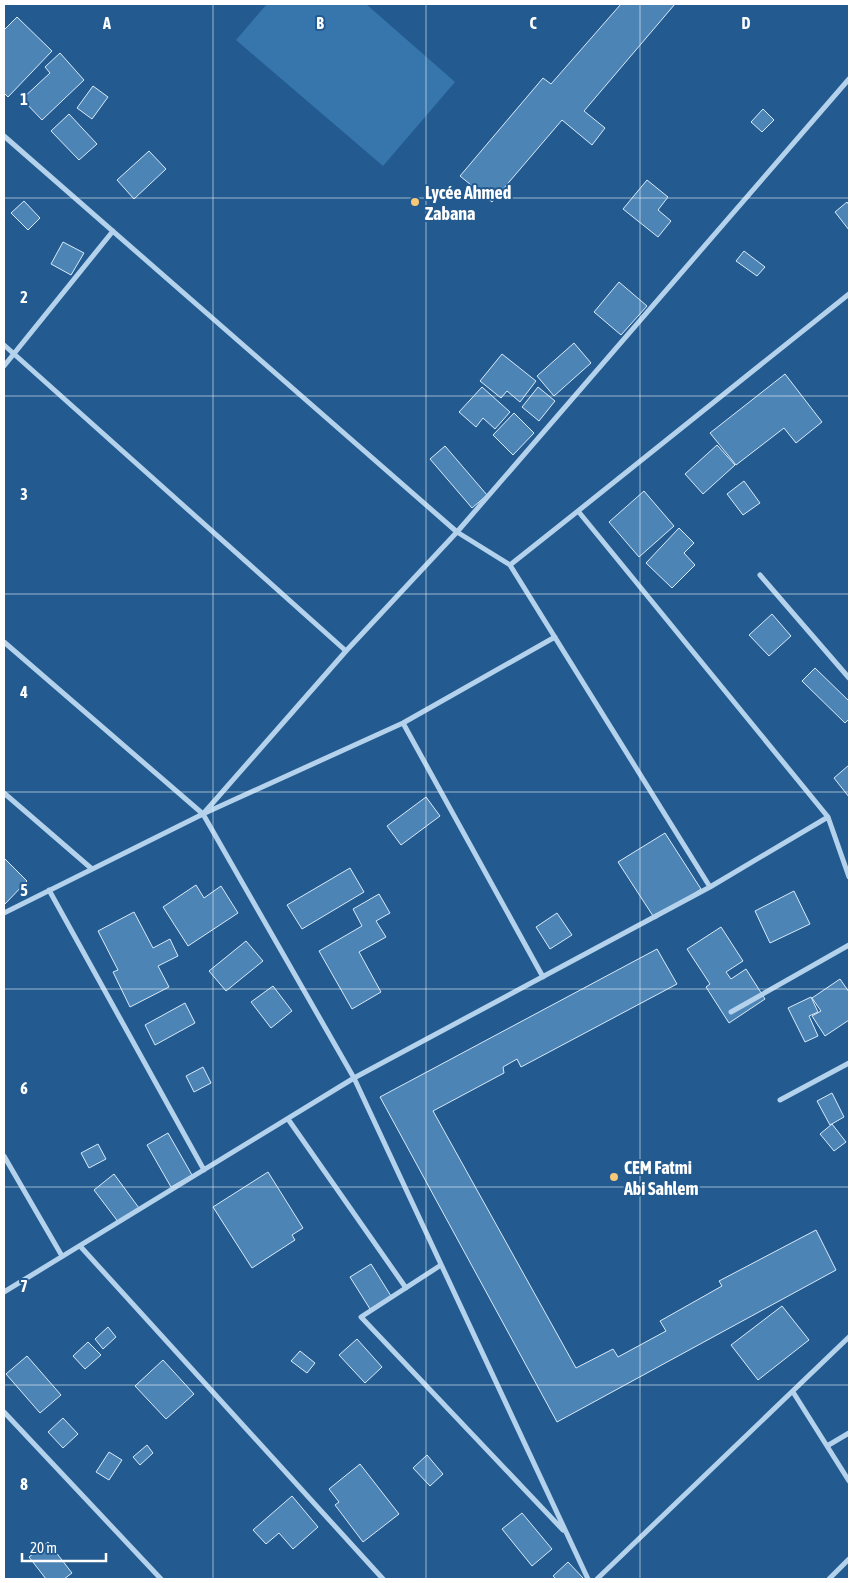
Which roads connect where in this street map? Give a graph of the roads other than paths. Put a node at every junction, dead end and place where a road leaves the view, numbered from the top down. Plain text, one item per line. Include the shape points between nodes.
1 (849, 79) edge
2 (4, 136) edge
3 (113, 232) junction
4 (849, 294) edge
5 (4, 344) edge
6 (14, 354) junction
7 (4, 366) edge
8 (578, 511) junction
9 (457, 532) junction
10 (510, 565) junction
11 (760, 575) dead end
12 (555, 637) junction
13 (4, 642) edge
14 (346, 651) junction
15 (849, 678) edge
16 (403, 723) junction
17 (4, 793) edge
18 (203, 814) junction
19 (828, 817) junction
20 (92, 869) junction
21 (849, 876) edge
22 (710, 887) junction
23 (49, 890) junction
24 (4, 913) edge
25 (849, 945) edge
26 (543, 977) junction
27 (731, 1012) dead end
28 (849, 1063) edge
29 (354, 1078) junction
30 (780, 1100) dead end
31 (288, 1119) junction
32 (4, 1156) edge
33 (204, 1170) junction
34 (80, 1246) junction
35 (62, 1256) junction
36 (442, 1265) junction
37 (406, 1288) junction
38 (4, 1292) edge
39 (849, 1337) edge
40 (793, 1392) junction
41 (4, 1412) edge
42 (849, 1433) edge
43 (827, 1446) junction
44 (849, 1481) edge
45 (568, 1535) junction
46 (849, 1559) edge
47 (161, 1579) edge
48 (383, 1579) edge
49 (588, 1579) edge
50 (597, 1579) edge
51 (830, 1579) edge

1 - 9 street
2 - 3 street
3 - 6 street
3 - 9 street
4 - 8 street
5 - 6 street
6 - 7 street
6 - 14 street
8 - 10 street
8 - 19 street
9 - 10 street
9 - 14 street
10 - 12 street
11 - 15 street
12 - 16 street
12 - 22 street
13 - 18 street
14 - 18 street
16 - 18 street
16 - 26 street
17 - 20 street
18 - 20 street
18 - 29 street
19 - 21 street
19 - 22 street
20 - 23 street
22 - 26 street
23 - 24 street
23 - 33 street
25 - 27 street
26 - 29 street
28 - 30 street
29 - 31 street
29 - 36 street
31 - 33 street
31 - 37 street
32 - 35 street
33 - 34 street
34 - 35 street
34 - 48 street
35 - 38 street
36 - 37 street
36 - 45 street
37 - 45 street via 362,1317
39 - 40 street
40 - 43 street
40 - 50 street
41 - 47 street
42 - 43 street
43 - 44 street
45 - 49 street
46 - 51 street

